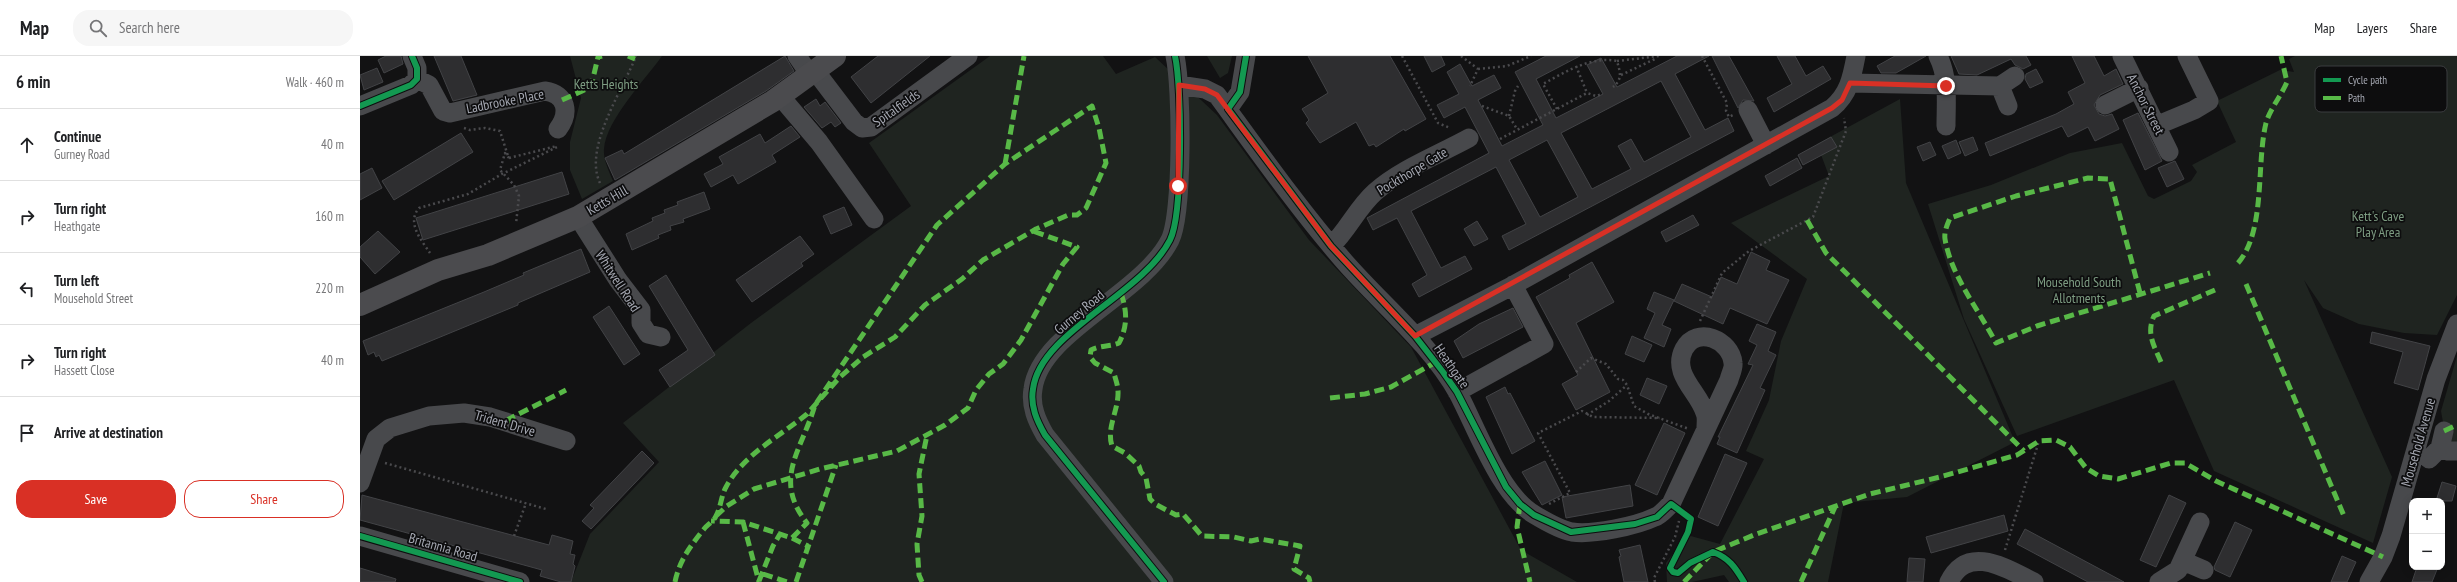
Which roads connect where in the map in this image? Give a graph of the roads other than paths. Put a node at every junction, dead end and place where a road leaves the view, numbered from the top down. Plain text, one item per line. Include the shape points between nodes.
1 (412, 56) edge
2 (797, 56) edge
3 (835, 56) edge
4 (968, 56) edge
5 (1175, 56) edge
6 (1246, 56) edge
7 (1856, 56) edge
8 (1938, 56) edge
9 (2122, 56) edge
10 (2187, 56) edge
11 (813, 73) junction
12 (423, 82) junction
13 (1850, 83) junction
14 (1179, 85) junction
15 (1946, 86) junction
16 (2139, 88) junction
17 (780, 96) junction
18 (2105, 105) dead end
19 (360, 106) edge
20 (2008, 106) dead end
21 (1228, 109) junction
22 (1748, 110) road end
23 (2158, 125) junction
24 (1946, 126) dead end
25 (558, 129) dead end
26 (1468, 138) road end
27 (1766, 146) junction
28 (2169, 152) dead end
29 (578, 217) junction
30 (874, 220) dead end
31 (1331, 246) junction
32 (1507, 283) junction
33 (360, 305) edge
34 (2457, 324) edge
35 (1415, 336) junction
36 (661, 337) dead end
37 (1457, 392) junction
38 (1704, 432) junction
39 (566, 441) dead end
40 (360, 483) edge
41 (2200, 522) dead end
42 (360, 536) edge
43 (2183, 561) junction
44 (2204, 570) dead end
45 (520, 582) edge
46 (1164, 582) edge
47 (1949, 582) edge
48 (2034, 582) edge
49 (2158, 582) edge
50 (2369, 582) edge

1 - 12 street, Ladbrooke Place
2 - 11 street
3 - 11 main road, Ketts Hill
4 - 11 street, Spitalfields via 871,127 862,128
5 - 14 street, Gurney Road
6 - 21 street via 1240,92
7 - 13 street
8 - 15 street
9 - 16 street, Anchor Street
10 - 23 street via 2209,101
11 - 17 main road, Ketts Hill
12 - 19 street
12 - 25 street, Ladbrooke Place via 443,111 450,112 545,91 554,92 562,100 565,114 564,122
13 - 15 street
13 - 27 street via 1842,100 1832,108
14 - 21 street, Heathgate via 1212,92
14 - 46 street, Gurney Road via 1178,186 1176,220 1170,239 1149,268 1055,348 1036,377 1033,390 1036,420 1044,435
15 - 20 street via 2008,81
15 - 24 street
16 - 18 street
16 - 23 street, Anchor Street
17 - 29 main road, Ketts Hill
17 - 30 street via 819,142
21 - 31 street, Heathgate
22 - 27 street
23 - 28 street, Anchor Street
26 - 31 street, Pockthorpe Gate via 1376,191
27 - 32 street
29 - 33 main road, Ketts Hill via 488,255 438,270
29 - 36 street, Whitwell Road via 618,280 641,310 641,323 648,334
31 - 35 street, Heathgate
32 - 35 street
32 - 37 street via 1544,344
34 - 50 street, Mousehold Avenue via 2436,378 2391,536
35 - 37 street, Heathgate
37 - 38 street, Heathgate via 1506,487 1520,504 1532,513 1571,532 1635,524 1657,516 1670,504
38 - 38 street, Heathgate via 1706,414 1701,402 1689,387 1681,361 1685,348 1704,337 1715,338 1724,343 1731,353 1733,365 1729,380
39 - 40 street, Trident Drive via 490,417 464,412 429,416 390,428 376,439
41 - 43 street
42 - 45 street, Britannia Road
43 - 44 street
43 - 49 street via 2178,570
47 - 48 street via 1965,565 1984,560

